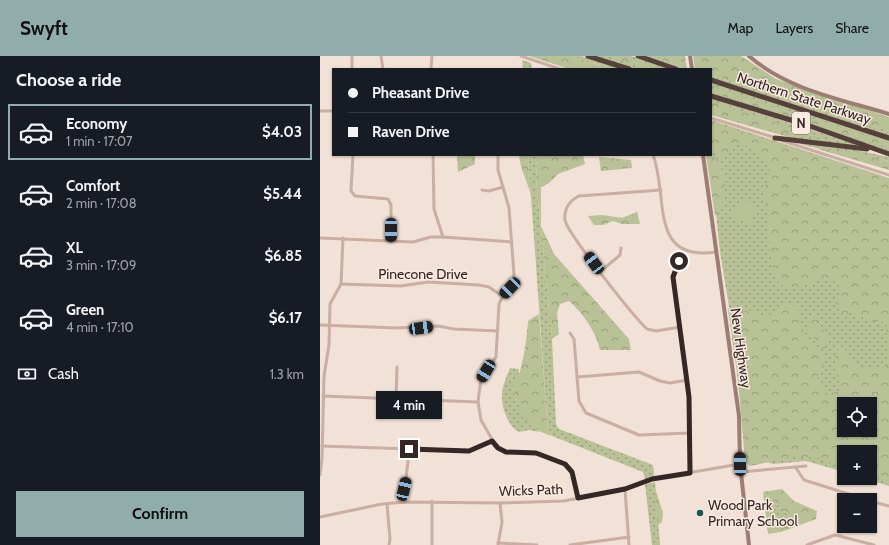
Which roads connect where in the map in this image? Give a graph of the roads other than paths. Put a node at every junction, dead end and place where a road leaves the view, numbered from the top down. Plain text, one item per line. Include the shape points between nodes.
1 (352, 56) edge
2 (381, 56) edge
3 (432, 56) edge
4 (521, 56) edge
5 (588, 56) edge
6 (638, 56) edge
7 (749, 56) edge
8 (690, 58) edge
9 (352, 68) edge
10 (383, 68) edge
11 (430, 68) edge
12 (557, 68) edge
13 (625, 68) edge
14 (673, 68) edge
15 (692, 68) edge
16 (712, 80) edge
17 (712, 96) edge
18 (320, 111) edge
19 (332, 111) edge
20 (889, 114) edge
21 (712, 118) edge
22 (775, 138) junction
23 (889, 138) edge
24 (883, 152) junction
25 (889, 154) edge
26 (352, 156) edge
27 (433, 156) edge
28 (498, 156) edge
29 (654, 156) edge
30 (703, 156) edge
31 (889, 175) edge
32 (503, 186) junction
33 (482, 190) dead end
34 (661, 190) junction
35 (443, 237) junction
36 (320, 238) edge
37 (343, 238) junction
38 (391, 242) junction
39 (512, 242) junction
40 (621, 248) dead end
41 (684, 251) junction
42 (716, 252) junction
43 (601, 271) junction
44 (341, 284) junction
45 (502, 296) junction
46 (320, 325) edge
47 (330, 326) junction
48 (680, 328) junction
49 (497, 331) junction
50 (570, 333) dead end
51 (398, 367) dead end
52 (577, 377) junction
53 (687, 380) junction
54 (323, 396) junction
55 (396, 399) junction
56 (478, 402) junction
57 (322, 424) edge
58 (690, 433) junction
59 (492, 441) junction
60 (322, 446) junction
61 (409, 449) junction
62 (740, 464) junction
63 (806, 466) dead end
64 (796, 468) junction
65 (741, 472) junction
66 (690, 473) junction
67 (320, 475) edge
68 (625, 489) junction
69 (846, 493) edge
70 (578, 498) junction
71 (432, 501) junction
72 (405, 502) junction
73 (877, 502) edge
74 (500, 503) junction
75 (387, 504) junction
76 (889, 506) edge
77 (320, 517) edge
78 (629, 537) junction
79 (498, 544) edge
80 (389, 545) edge
81 (432, 545) edge
82 (538, 545) edge
83 (570, 545) edge
84 (629, 545) edge
85 (749, 545) edge
86 (808, 545) edge
87 (874, 545) edge

1 - 9 street
2 - 10 street
3 - 11 street
4 - 12 street
5 - 13 highway
6 - 14 highway
7 - 20 street via 763,68 796,85
8 - 15 street
16 - 23 highway, Northern State Parkway / N
17 - 24 highway, Northern State Parkway / N via 804,124
18 - 19 street
21 - 22 street
22 - 24 highway
22 - 31 street
24 - 25 highway, Northern State Parkway / N
26 - 38 street via 351,191 355,196 388,199 391,205
27 - 35 street via 434,209
28 - 32 street via 498,170
29 - 34 street
30 - 42 street, New Highway
32 - 33 street
32 - 39 street via 509,208
34 - 41 street via 668,234
34 - 43 street via 586,194 572,200 568,205 565,212 568,228
35 - 38 street via 413,242
35 - 39 street
36 - 37 street
37 - 38 street
37 - 44 street
39 - 45 street via 513,282
40 - 43 street via 620,255
41 - 42 street via 699,254
41 - 48 street via 673,277
42 - 62 street, New Highway via 739,416
43 - 48 street via 647,329 656,331
44 - 45 street, Pinecone Drive via 401,286 439,282 489,287
44 - 47 street via 330,304
45 - 49 street
46 - 47 street
47 - 49 street via 438,326
47 - 54 street
48 - 53 street
49 - 56 street via 496,357 481,379
50 - 52 street via 574,339
51 - 55 street
52 - 53 street via 639,372 670,383
52 - 58 street via 580,406 592,417 639,435
53 - 58 street
54 - 55 street
54 - 57 street
55 - 56 street
56 - 59 street via 481,420
57 - 60 street
58 - 66 street
59 - 61 street via 469,451
59 - 70 street via 506,452 536,453 565,464 572,472
60 - 61 street
60 - 67 street
61 - 72 street
62 - 65 street, New Highway
62 - 66 street, Wicks Path
63 - 64 street
64 - 65 street
64 - 69 street via 804,480
65 - 85 street, New Highway
66 - 68 street, Wicks Path via 652,479
68 - 70 street, Wicks Path
68 - 78 street
70 - 74 street, Wicks Path via 564,501
71 - 72 street, Wicks Path
71 - 74 street, Wicks Path
71 - 81 street
72 - 75 street, Wicks Path
73 - 76 street
74 - 79 street via 502,522
75 - 77 street, Wicks Path
75 - 80 street
78 - 83 street
78 - 84 street
79 - 82 street
86 - 87 street via 835,535

